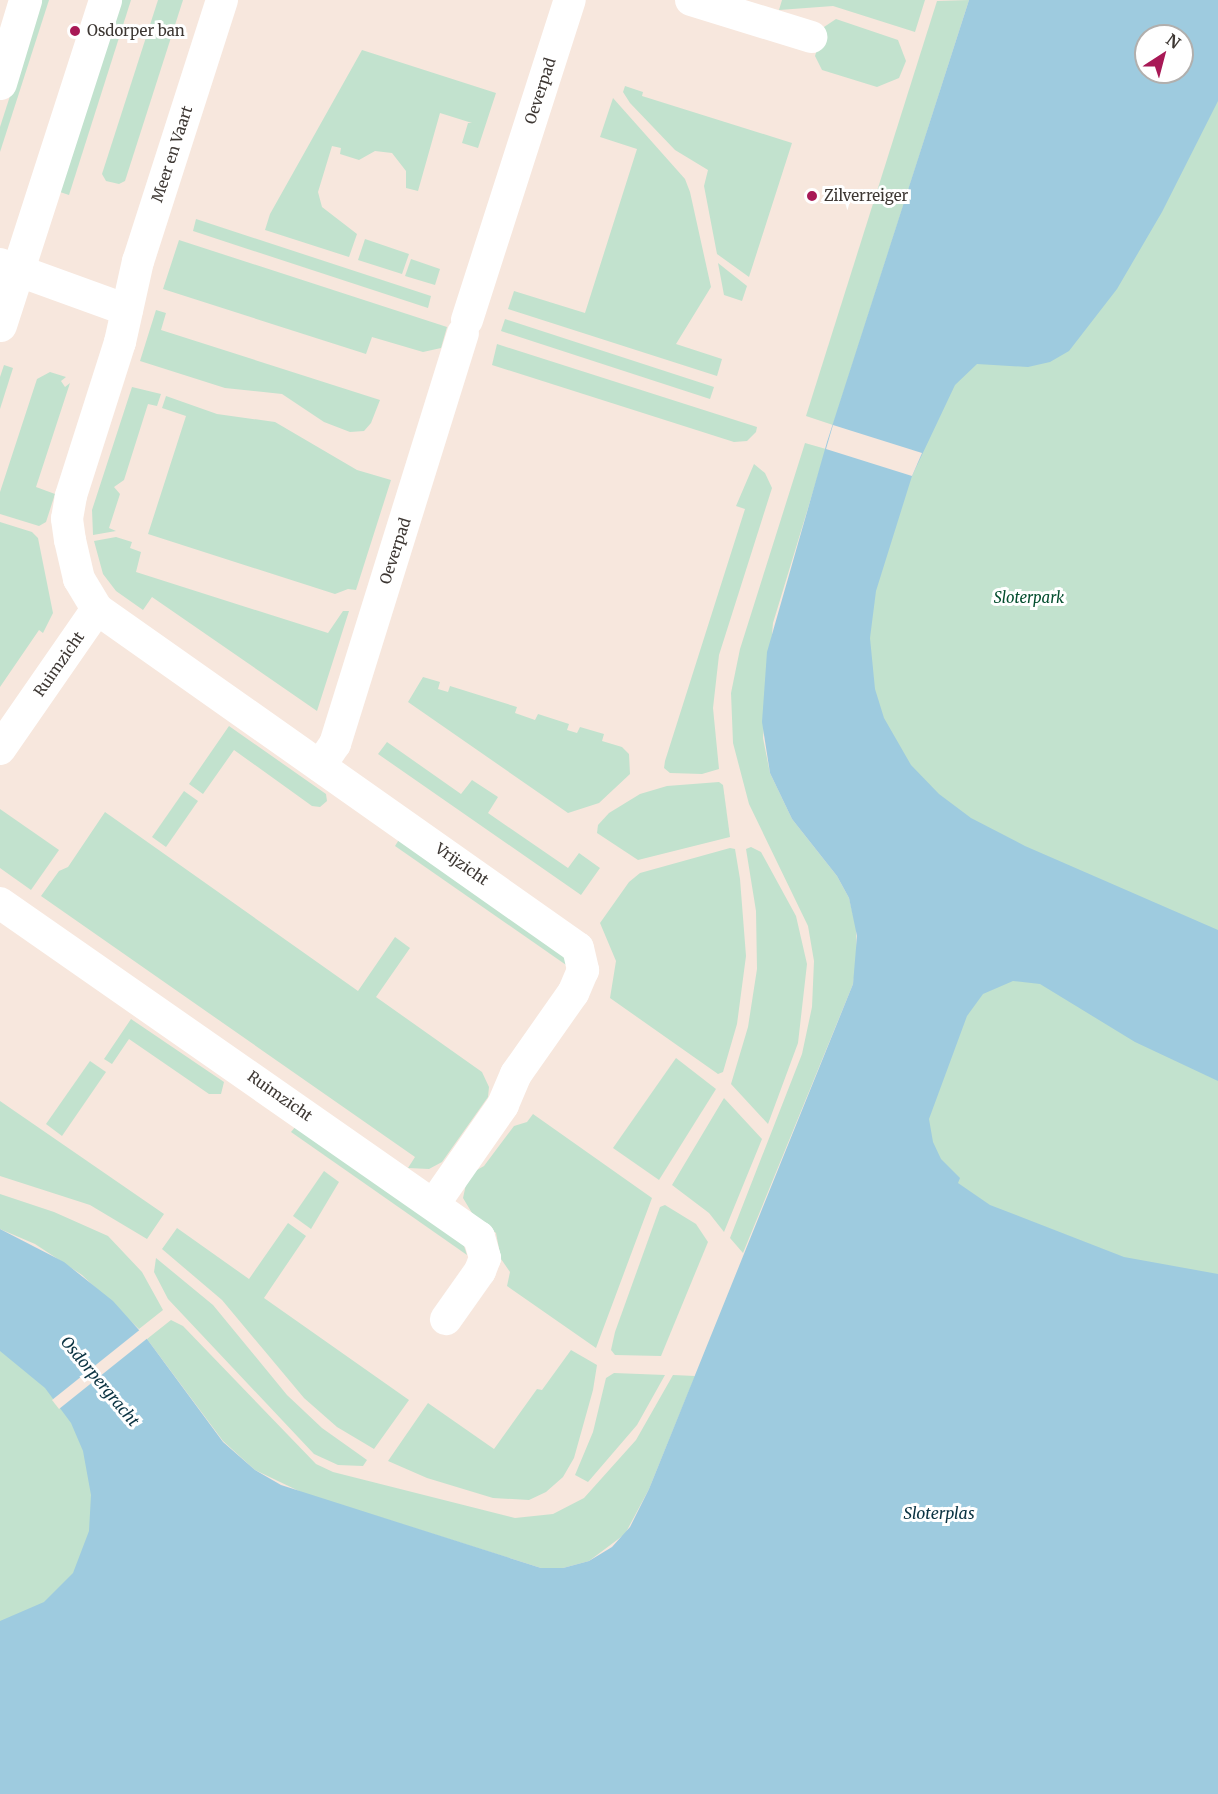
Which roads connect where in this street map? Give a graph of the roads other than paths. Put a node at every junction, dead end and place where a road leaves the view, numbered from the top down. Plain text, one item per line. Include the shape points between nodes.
1 (25, 0) edge
2 (105, 0) edge
3 (222, 0) edge
4 (570, 0) edge
5 (692, 0) edge
6 (811, 37) dead end
7 (0, 83) edge
8 (6, 269) edge
9 (127, 310) junction
10 (0, 325) edge
11 (97, 609) junction
12 (0, 748) edge
13 (320, 765) junction
14 (0, 903) edge
15 (434, 1204) junction
16 (446, 1319) dead end

1 - 7 main road
2 - 8 main road
3 - 9 street, Meer en Vaart via 138,261
4 - 13 street, Oeverpad via 335,744
5 - 6 street
8 - 9 street
8 - 10 main road
9 - 11 street, Meer en Vaart via 67,519 79,579
11 - 12 street, Ruimzicht
11 - 13 street, Vrijzicht
13 - 15 street, Vrijzicht via 566,937 578,948 583,960 573,993 516,1074 503,1105
14 - 15 street, Ruimzicht
15 - 16 street, Ruimzicht via 479,1237 485,1247 480,1270

